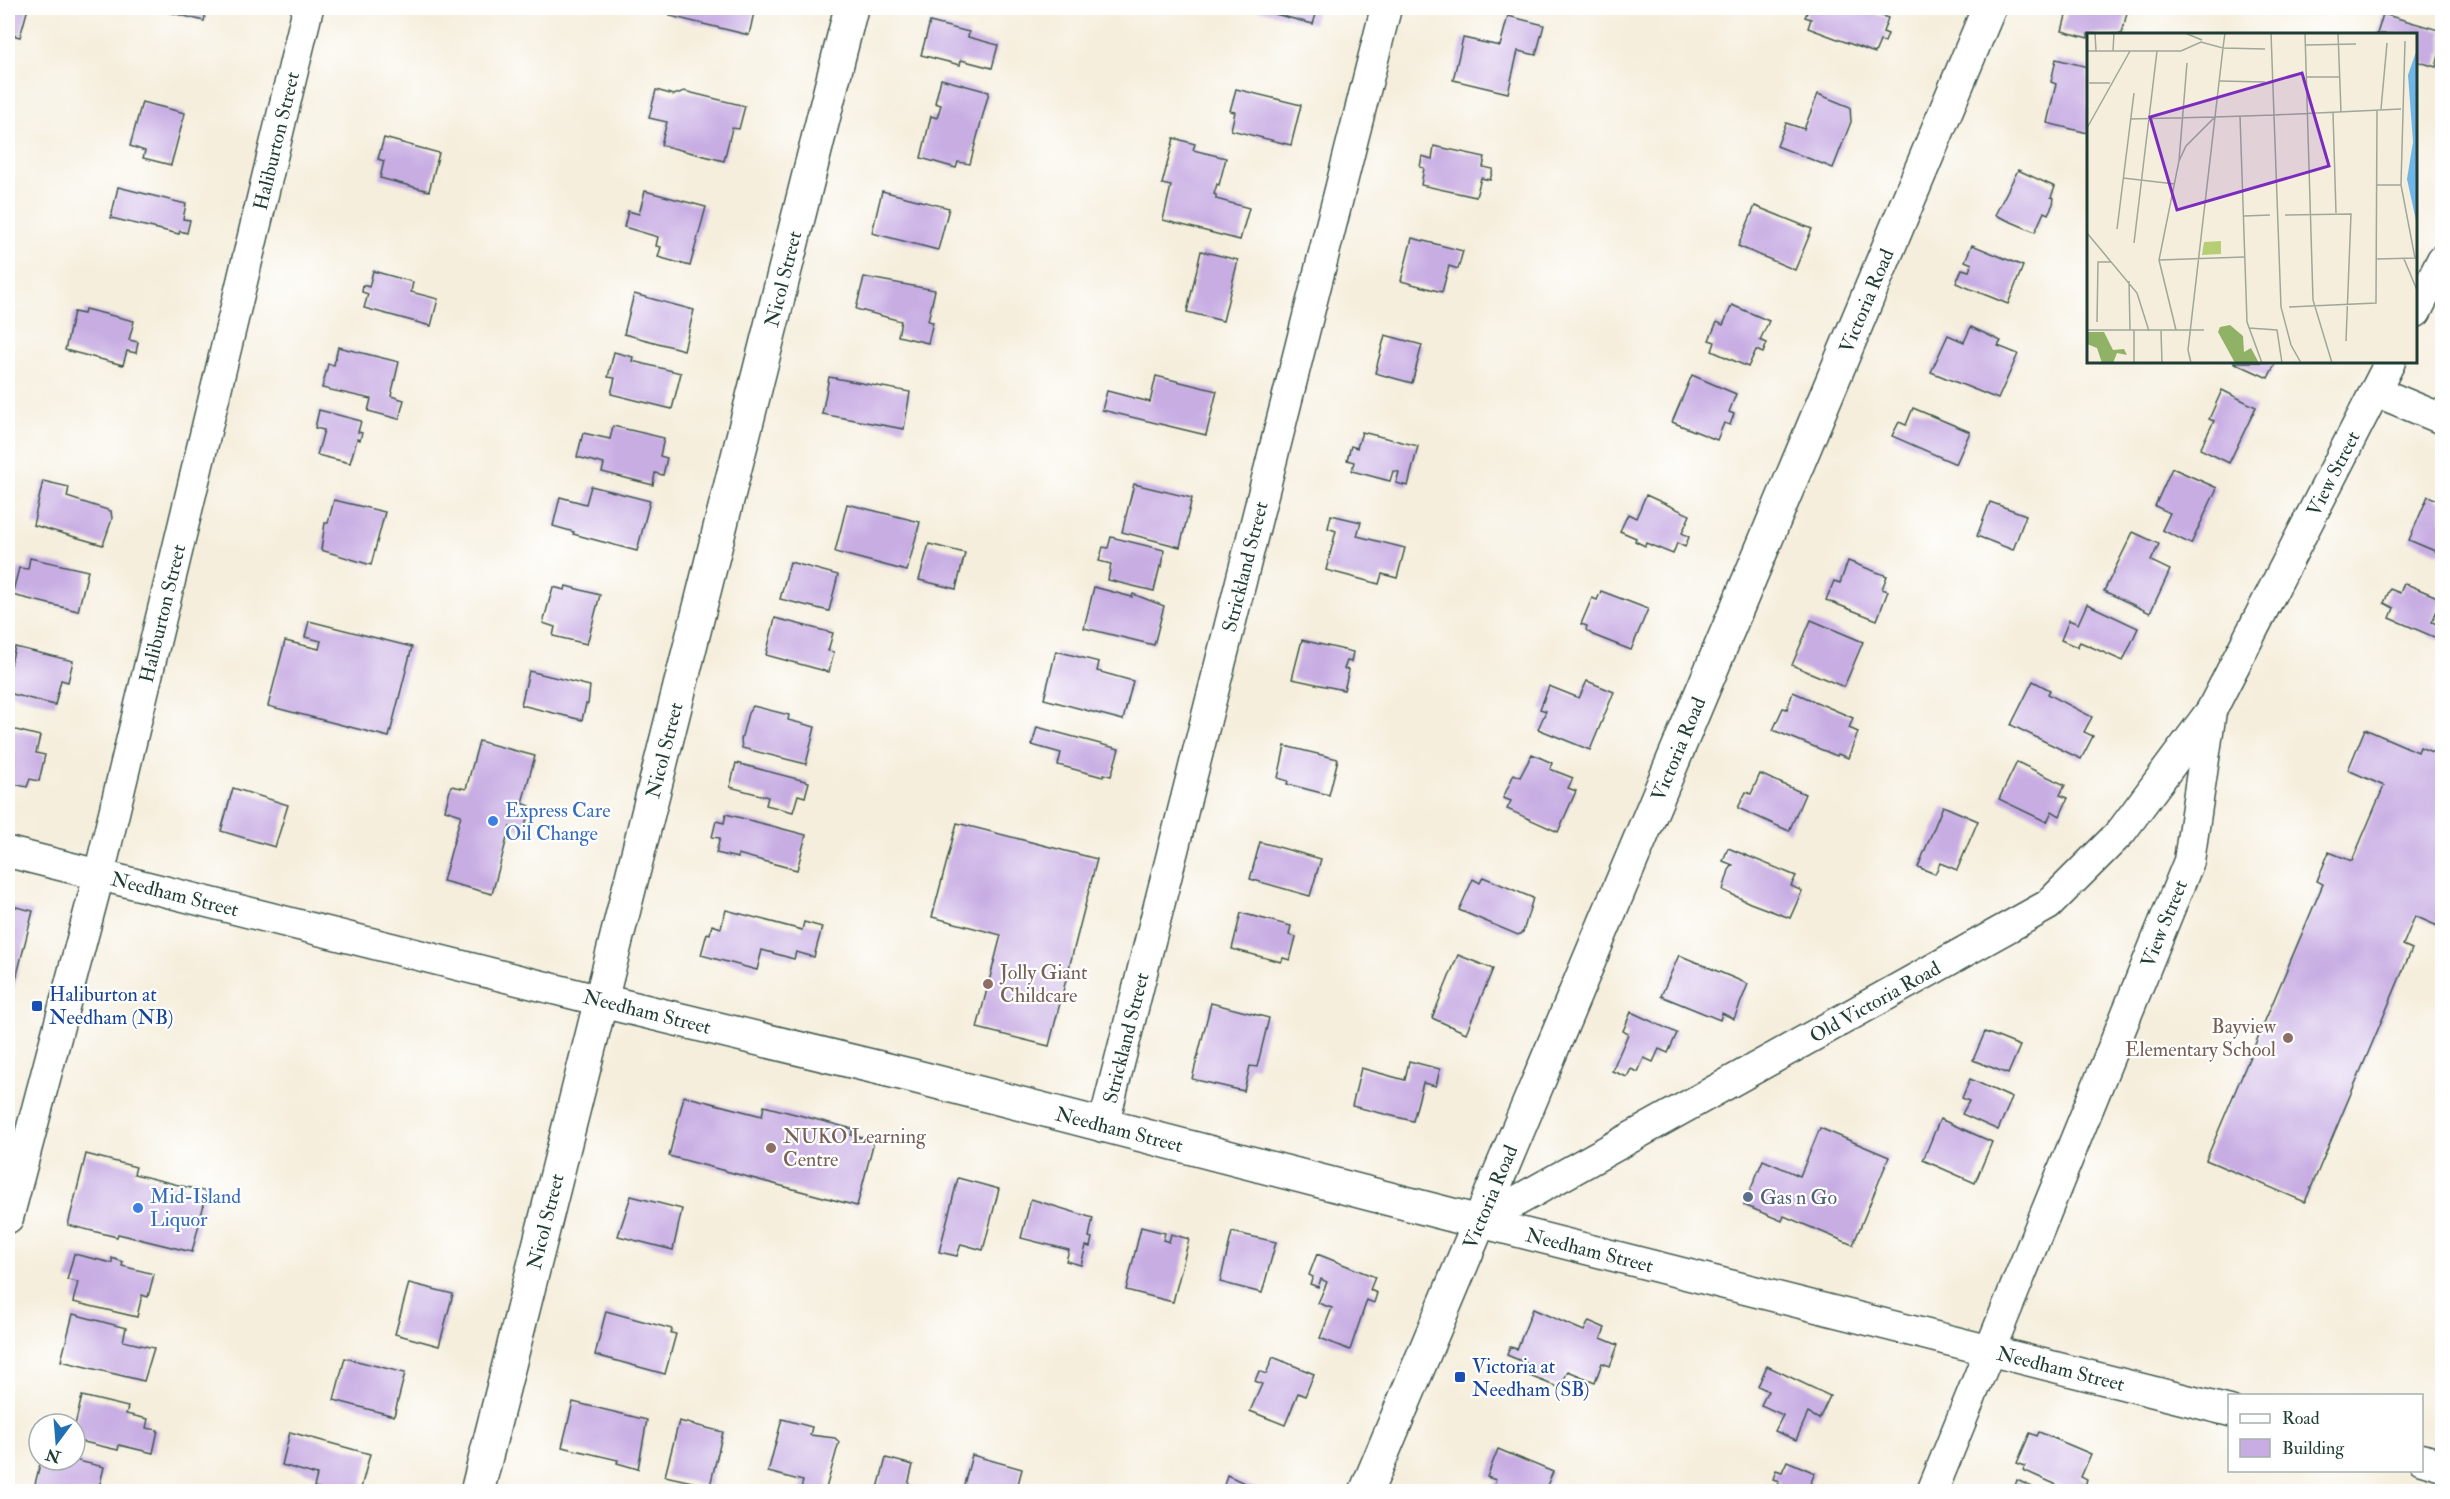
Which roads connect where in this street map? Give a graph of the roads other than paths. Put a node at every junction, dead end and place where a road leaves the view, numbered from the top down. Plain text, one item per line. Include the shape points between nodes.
1 (308, 8) edge
2 (851, 8) edge
3 (1386, 8) edge
4 (1989, 8) edge
5 (2442, 260) edge
6 (2417, 308) edge
7 (2389, 363) edge
8 (2375, 391) junction
9 (2442, 419) edge
10 (2211, 711) junction
11 (8, 852) edge
12 (99, 875) junction
13 (598, 1000) junction
14 (1103, 1127) junction
15 (8, 1218) edge
16 (1479, 1222) junction
17 (1989, 1350) junction
18 (2228, 1411) edge
19 (2423, 1460) edge
20 (2442, 1465) edge
21 (477, 1491) edge
22 (1366, 1491) edge
23 (1932, 1491) edge

1 - 12 street, Haliburton Street
2 - 13 main road, Nicol Street
3 - 14 street, Strickland Street
4 - 16 main road, Victoria Road
5 - 6 street
7 - 8 street, View Street
8 - 9 street
8 - 10 street, View Street
10 - 16 street, Old Victoria Road via 2121,832 2048,905
10 - 17 street, View Street via 2189,861
11 - 12 street, Needham Street
12 - 13 street, Needham Street
12 - 15 street, Haliburton Street
13 - 14 main road, Needham Street via 893,1071
13 - 21 main road, Nicol Street
14 - 16 main road, Needham Street
16 - 17 street, Needham Street
16 - 22 main road, Victoria Road
17 - 18 street, Needham Street
17 - 23 street, View Street
19 - 20 street

